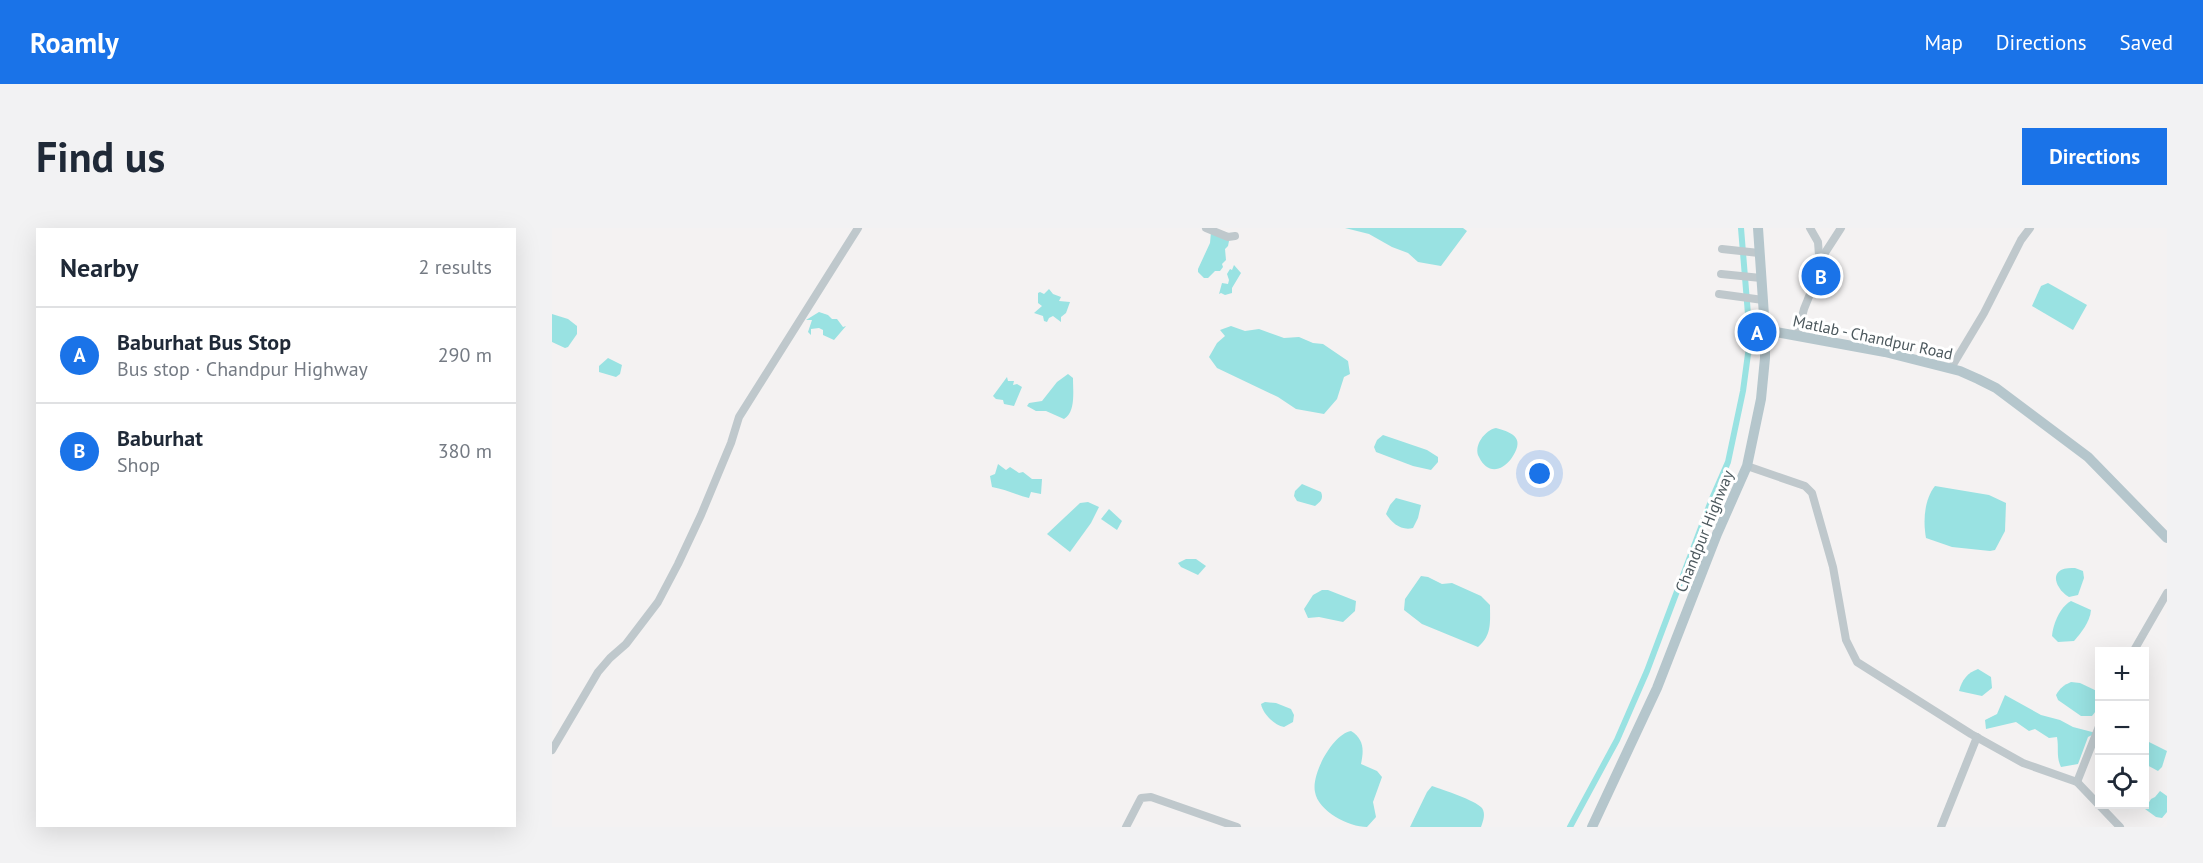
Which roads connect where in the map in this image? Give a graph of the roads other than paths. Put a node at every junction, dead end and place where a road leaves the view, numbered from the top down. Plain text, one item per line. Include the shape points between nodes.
1 (858, 228) edge
2 (1206, 228) edge
3 (1758, 228) edge
4 (1810, 228) edge
5 (1841, 228) edge
6 (2030, 228) edge
7 (1235, 236) dead end
8 (1722, 249) dead end
9 (1759, 253) junction
10 (1821, 258) junction
11 (1721, 274) dead end
12 (1761, 278) junction
13 (1719, 294) dead end
14 (1757, 300) junction
15 (1765, 330) junction
16 (1797, 336) junction
17 (1951, 368) junction
18 (1747, 466) junction
19 (2167, 538) edge
20 (2167, 593) edge
21 (2135, 647) edge
22 (1977, 737) junction
23 (2095, 737) edge
24 (552, 750) edge
25 (2077, 782) junction
26 (1126, 827) edge
27 (1237, 827) edge
28 (1592, 827) edge
29 (1941, 827) edge
30 (2120, 827) edge

1 - 24 street via 739,417 701,515 658,602 626,644 598,672
2 - 7 street
3 - 9 main road, Chandpur Highway
4 - 10 street
5 - 10 street
6 - 17 street
8 - 9 street
9 - 12 main road, Chandpur Highway
10 - 16 street via 1821,269
11 - 12 street
12 - 14 main road, Chandpur Highway
13 - 14 street
14 - 15 main road, Chandpur Highway
15 - 16 main road, Matlab - Chandpur Road
15 - 18 main road, Chandpur Highway via 1761,399
16 - 17 main road, Matlab - Chandpur Road
17 - 19 main road, Matlab - Chandpur Road via 1996,388 2088,457
18 - 22 street via 1805,486 1812,493 1833,567 1846,640 1857,662
18 - 28 main road, Chandpur Highway via 1657,688
20 - 21 street
22 - 25 street via 2023,763
22 - 29 street
23 - 25 street
25 - 30 street
26 - 27 street via 1141,798 1151,797

